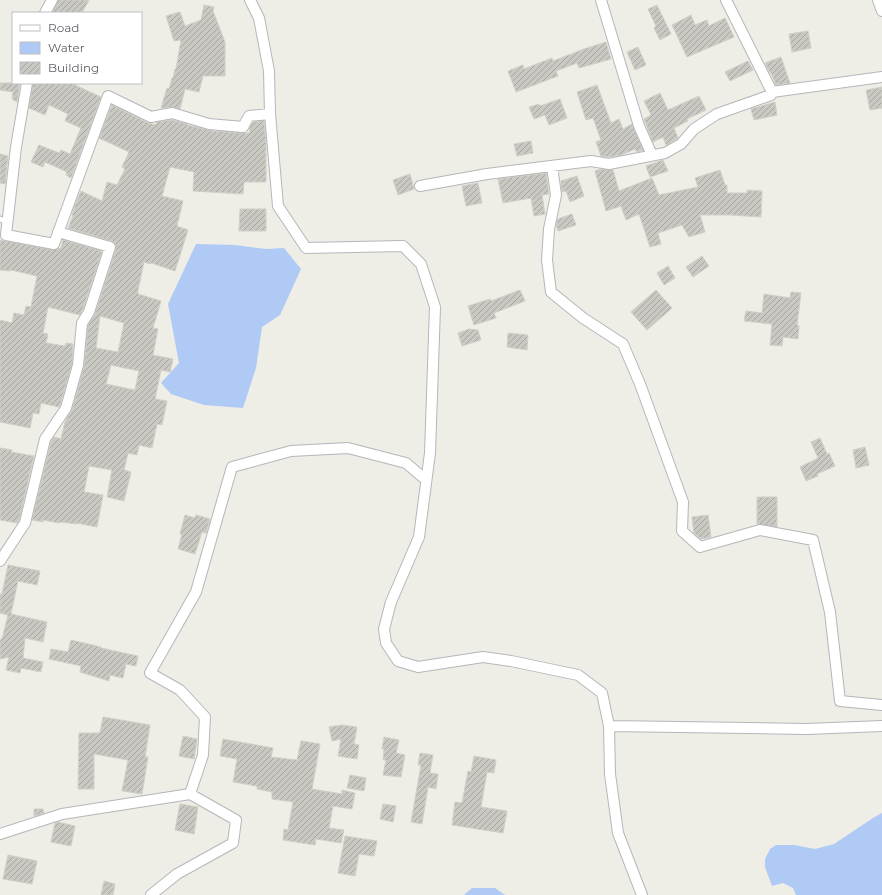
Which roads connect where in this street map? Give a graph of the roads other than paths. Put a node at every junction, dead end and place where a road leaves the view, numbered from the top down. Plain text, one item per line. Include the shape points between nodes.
1 (52, 0) edge
2 (250, 0) edge
3 (601, 0) edge
4 (726, 0) edge
5 (878, 0) edge
6 (882, 11) edge
7 (46, 12) edge
8 (882, 77) edge
9 (27, 84) edge
10 (772, 92) junction
11 (270, 114) junction
12 (652, 155) junction
13 (552, 166) junction
14 (420, 186) dead end
15 (4, 220) edge
16 (58, 232) junction
17 (426, 480) junction
18 (0, 561) edge
19 (882, 705) edge
20 (609, 726) junction
21 (882, 726) edge
22 (190, 794) junction
23 (0, 834) edge
24 (151, 895) edge
25 (642, 895) edge

1 - 7 street
2 - 11 street via 259,18 267,63
3 - 12 street via 639,126
4 - 10 street
5 - 6 street
8 - 10 street
9 - 15 street
10 - 12 street via 771,95 717,114 694,129 681,144
11 - 16 street via 249,116 243,127 209,124 172,113 151,117 108,96
11 - 17 street via 278,206 306,248 403,246 421,264 435,307 430,453
12 - 13 street via 609,164 591,161
13 - 14 street
13 - 19 street via 556,195 549,229 547,260 550,292 583,318 624,344 683,502 682,531 700,546 760,530 813,540 830,612 840,701
15 - 16 street via 6,235 54,244
16 - 18 street via 110,247 82,323 78,365 66,408 45,439 25,523
17 - 20 street via 419,537 391,602 384,629 386,643 398,661 418,667 483,657 578,676 602,693
17 - 22 street via 406,463 348,448 291,451 232,467 196,592 150,673 180,690 205,717 203,755
20 - 21 street via 807,729
20 - 25 street via 610,774 618,833
22 - 23 street via 62,814
22 - 24 street via 236,820 233,843 177,874

